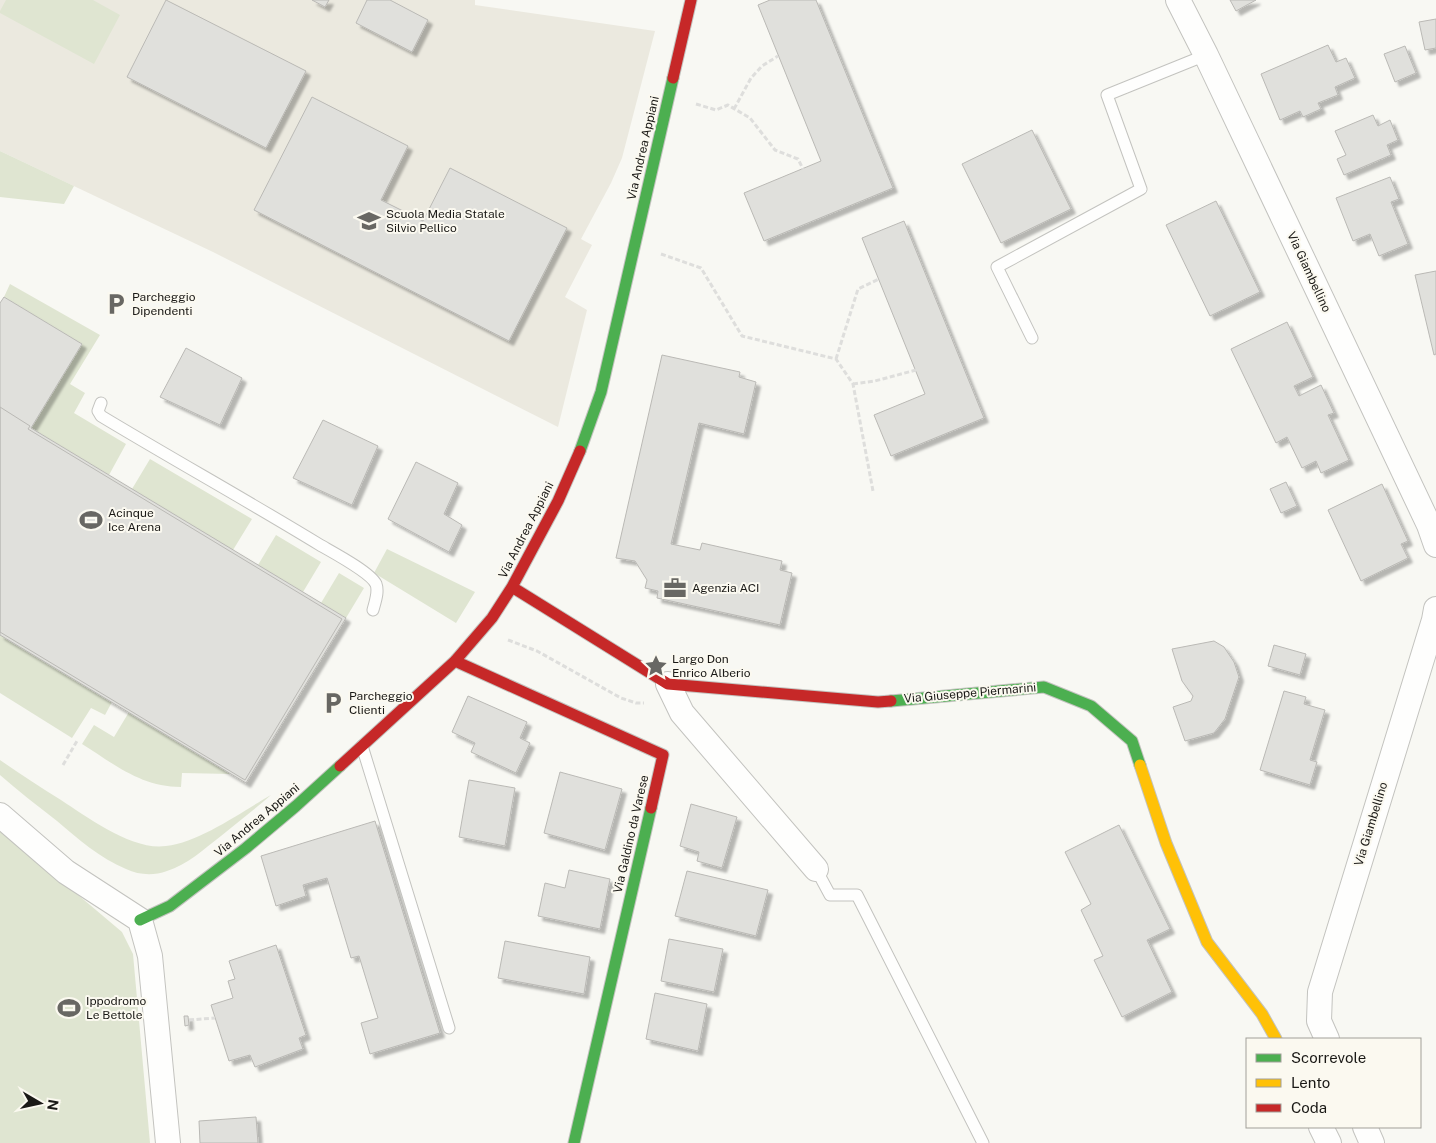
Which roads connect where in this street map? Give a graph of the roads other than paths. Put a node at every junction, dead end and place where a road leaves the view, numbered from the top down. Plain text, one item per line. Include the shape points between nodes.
1 (690, 0) edge
2 (1178, 0) edge
3 (1206, 55) junction
4 (1032, 338) dead end
5 (101, 403) dead end
6 (1436, 545) edge
7 (512, 587) junction
8 (1436, 609) edge
9 (373, 610) dead end
10 (455, 661) junction
11 (668, 684) junction
12 (362, 746) junction
13 (0, 815) edge
14 (816, 869) joint
15 (140, 920) junction
16 (449, 1028) dead end
17 (1275, 1038) edge
18 (1327, 1038) edge
19 (1322, 1128) edge
20 (1365, 1128) edge
21 (168, 1143) edge
22 (574, 1143) edge
23 (984, 1143) edge
24 (1330, 1143) edge
25 (1372, 1143) edge

1 - 7 street, Via Andrea Appiani via 601,392 578,458
2 - 3 street, Via Giambellino
3 - 4 lane via 1106,95 1141,189 997,267
3 - 6 street, Via Giambellino
5 - 9 lane via 98,411 101,416 371,578 377,591
7 - 10 street, Via Andrea Appiani via 492,618
7 - 11 street, Via Giuseppe Piermarini
8 - 18 street, Via Giambellino via 1320,992 1320,1022
10 - 12 street, Via Andrea Appiani
10 - 22 street, Via Galdino da Varese via 664,755
11 - 14 street via 682,713
11 - 17 street, Via Giuseppe Piermarini via 878,702 1044,686 1091,706 1132,741 1166,843 1207,942 1262,1014
12 - 15 street, Via Andrea Appiani via 246,848 170,906
12 - 16 lane
13 - 15 street via 66,872
14 - 23 lane via 830,895 857,895
15 - 21 street via 150,956
19 - 24 street
20 - 25 street

